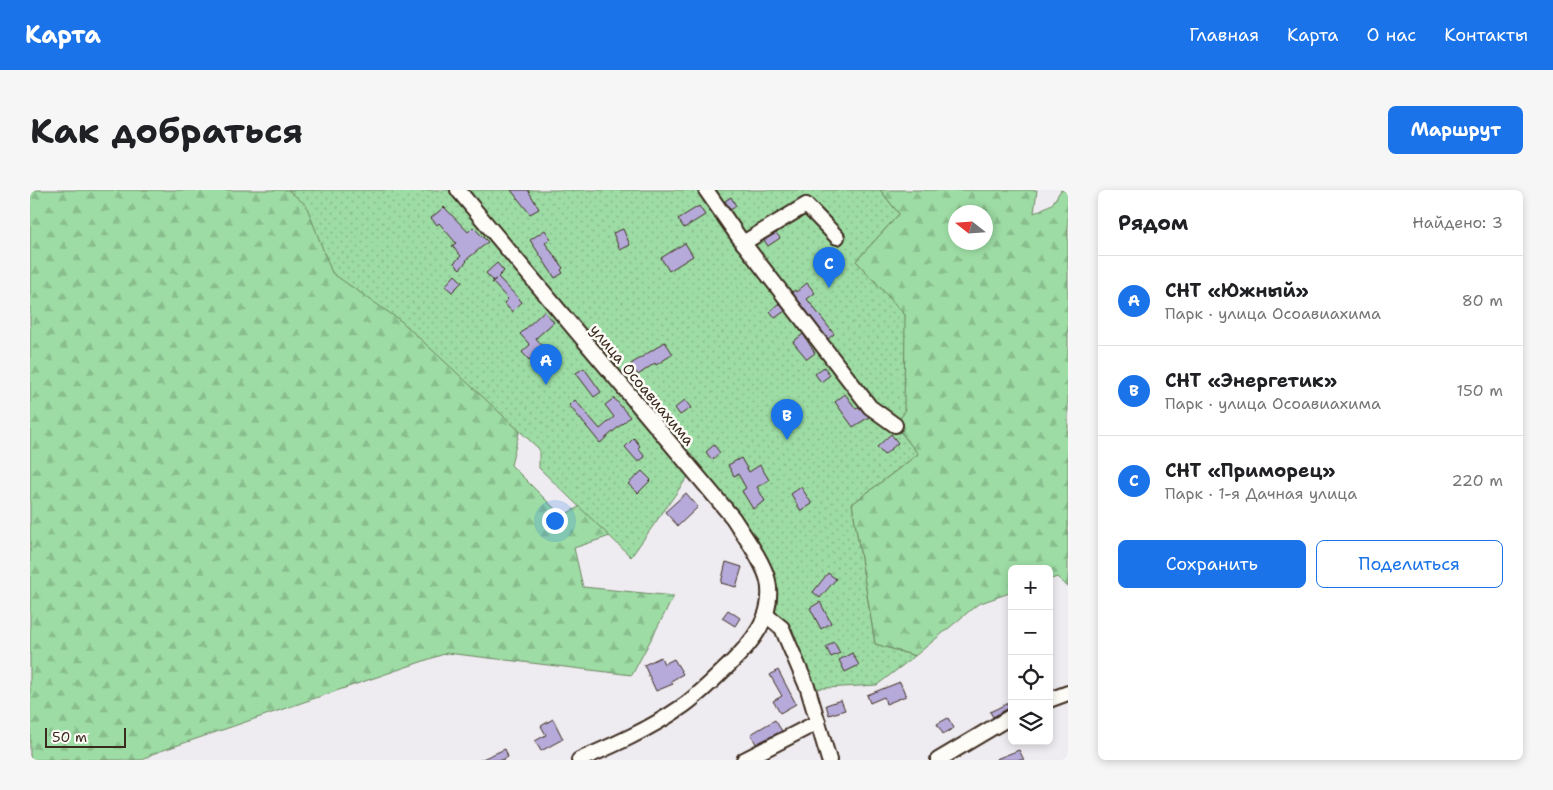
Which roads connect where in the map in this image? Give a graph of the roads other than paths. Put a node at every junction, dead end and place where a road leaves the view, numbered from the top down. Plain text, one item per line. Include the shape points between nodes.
1 (458, 190) edge
2 (706, 190) edge
3 (837, 237) dead end
4 (743, 243) junction
5 (894, 425) dead end
6 (766, 615) junction
7 (1068, 693) edge
8 (1053, 699) edge
9 (1008, 718) edge
10 (818, 722) junction
11 (579, 760) edge
12 (744, 760) edge
13 (829, 760) edge
14 (938, 760) edge

1 - 6 street, улица Осоавиахима via 733,518 754,549 768,580
2 - 4 street
3 - 4 street via 806,205
4 - 5 street via 870,406
6 - 10 street via 782,628
6 - 11 street via 749,644 706,688 682,707 630,738
7 - 8 street
9 - 14 street
10 - 12 street
10 - 13 street

